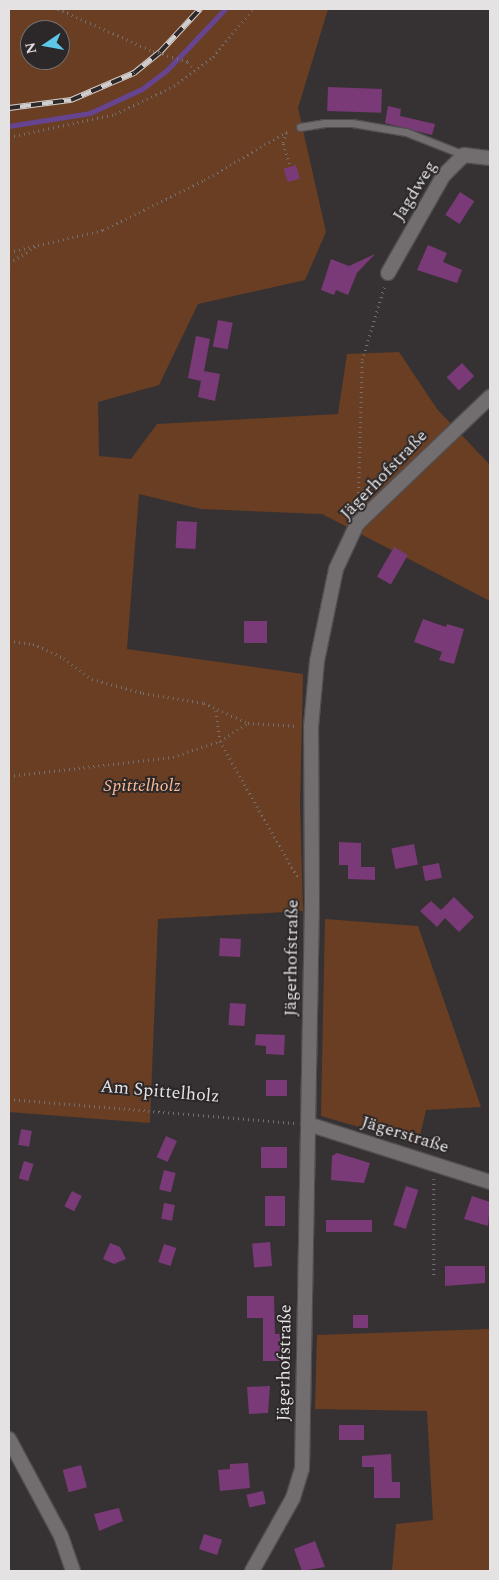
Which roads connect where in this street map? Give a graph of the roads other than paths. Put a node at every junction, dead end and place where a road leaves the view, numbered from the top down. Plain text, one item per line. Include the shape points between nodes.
1 (300, 127) road end
2 (464, 155) junction
3 (490, 158) edge
4 (388, 273) road end
5 (490, 397) edge
6 (308, 1124) junction
7 (490, 1182) edge
8 (9, 1439) edge
9 (74, 1571) edge
10 (252, 1571) edge

1 - 2 lane via 352,123 406,132
2 - 3 street, Jagdweg
2 - 4 street, Jagdweg via 443,176
5 - 6 street, Jägerhofstraße via 358,524 336,569 317,662 311,727
6 - 7 street, Jägerstraße
6 - 10 street, Jägerhofstraße via 302,1469 293,1498
8 - 9 street via 61,1536

